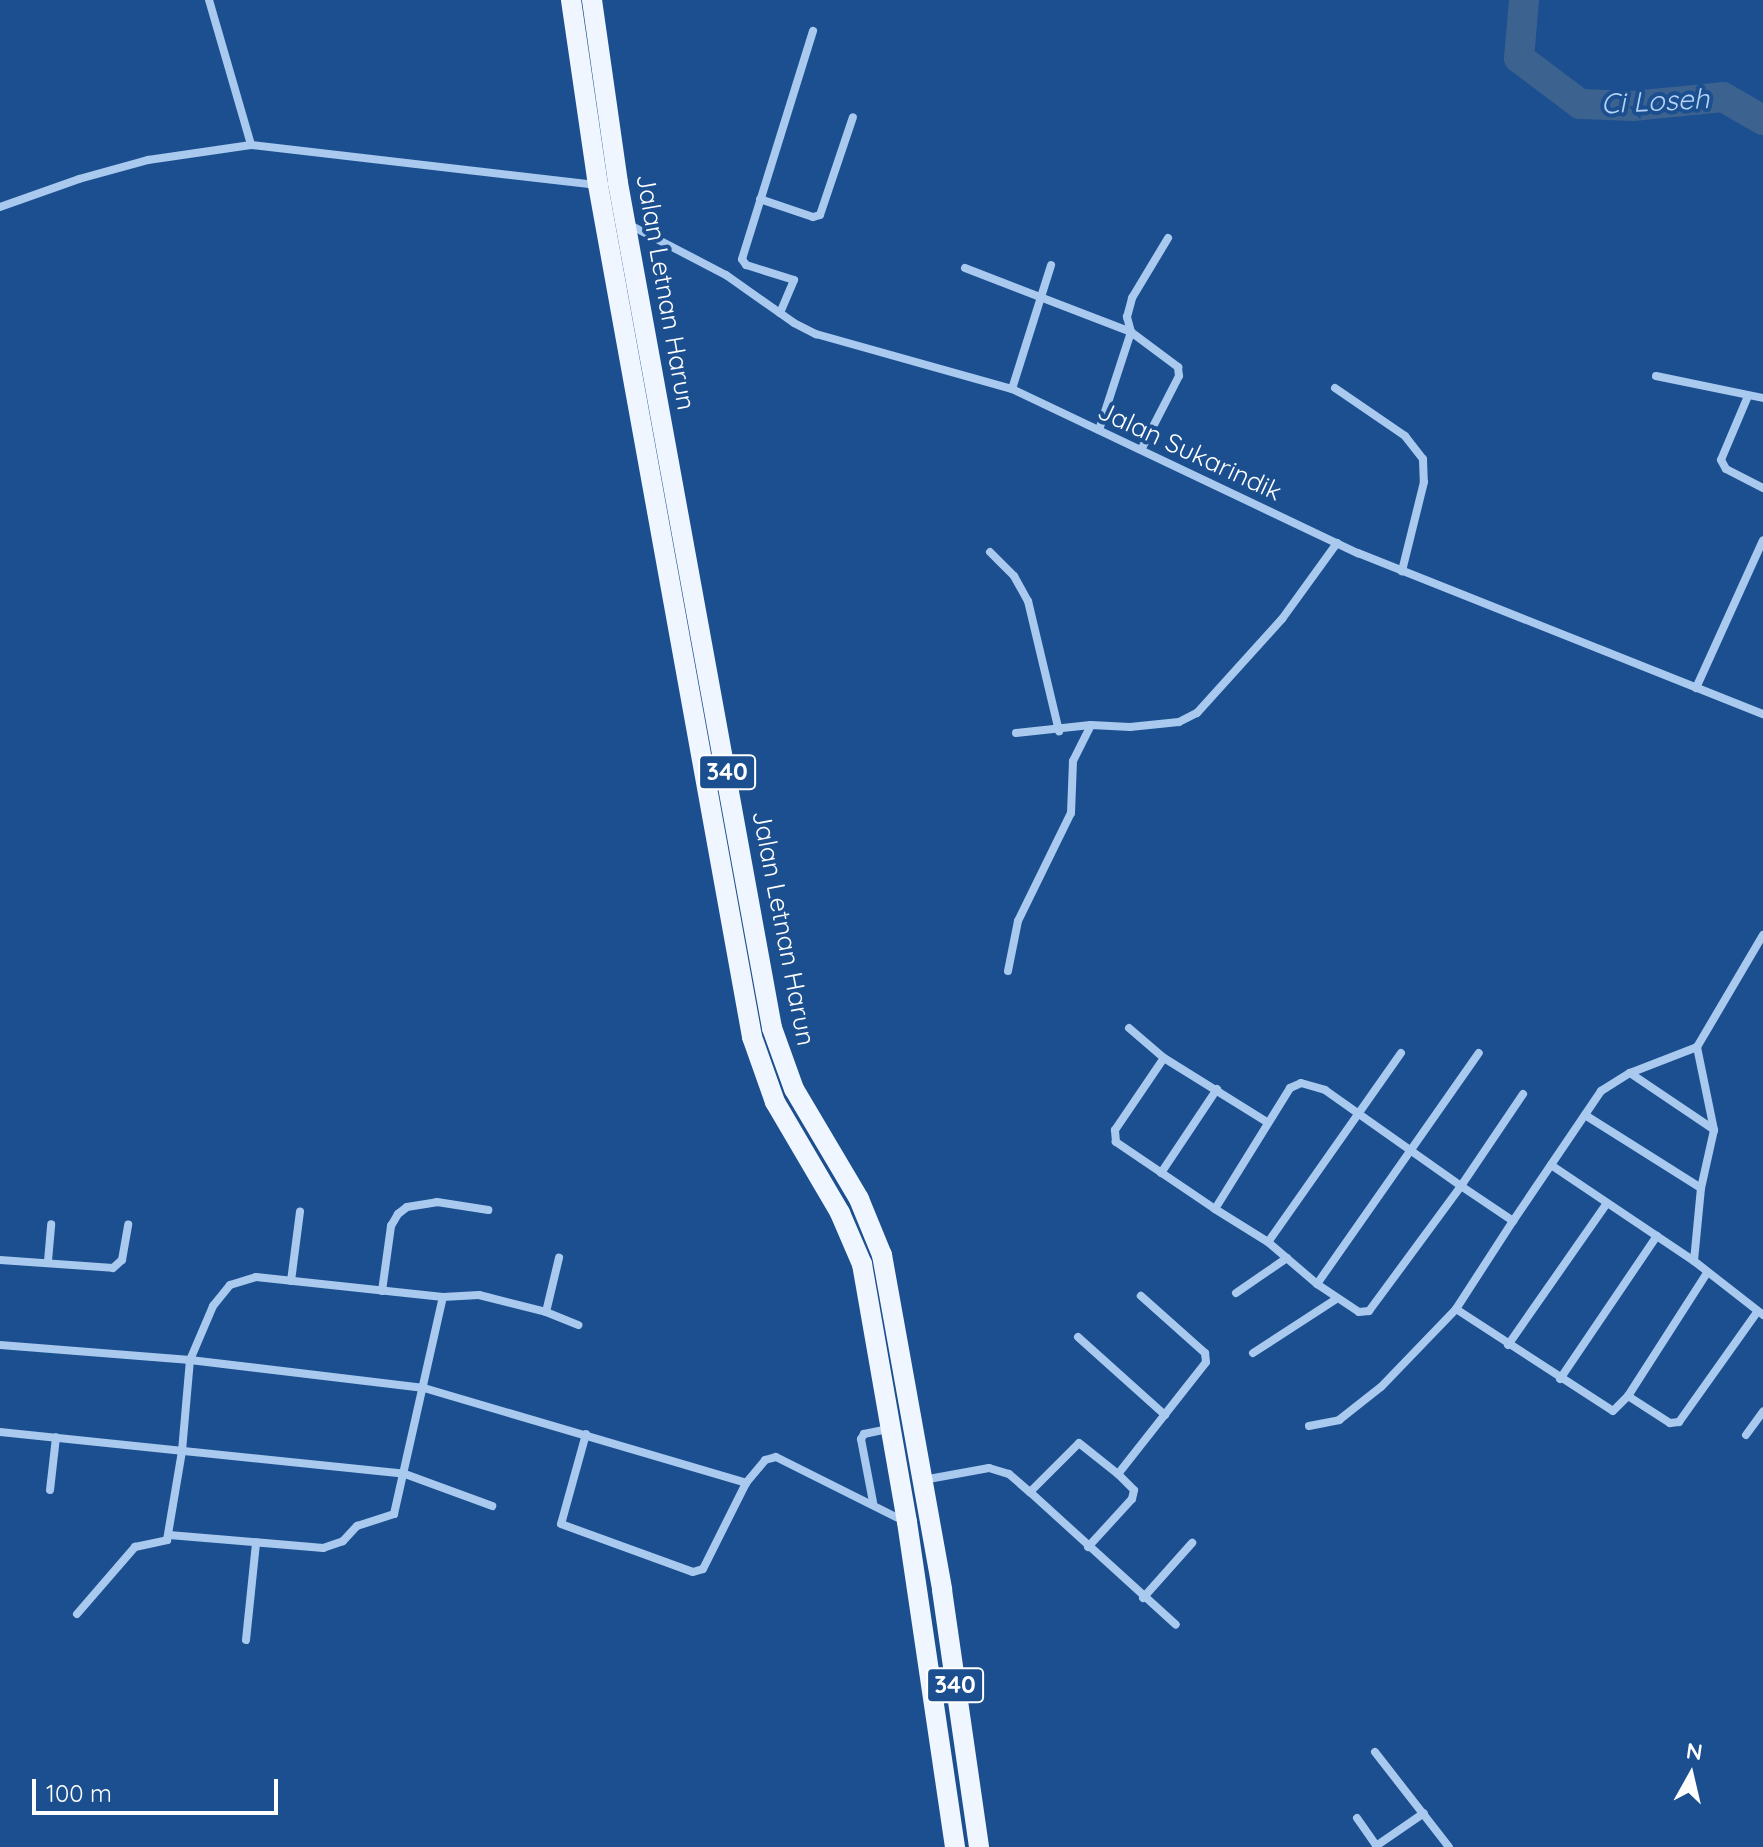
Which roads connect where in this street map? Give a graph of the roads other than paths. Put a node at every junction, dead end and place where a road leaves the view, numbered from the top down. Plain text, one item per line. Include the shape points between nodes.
1 (209, 0) edge
2 (571, 0) edge
3 (598, 4) edge
4 (813, 31) dead end
5 (853, 117) dead end
6 (251, 145) junction
7 (608, 184) junction
8 (760, 199) junction
9 (0, 207) edge
10 (616, 222) junction
11 (1168, 238) dead end
12 (1051, 265) dead end
13 (965, 268) dead end
14 (1040, 294) junction
15 (780, 313) junction
16 (1131, 332) junction
17 (1656, 376) dead end
18 (1335, 388) dead end
19 (1012, 389) junction
20 (1748, 396) junction
21 (1763, 398) edge
22 (1099, 430) junction
23 (1141, 450) junction
24 (1763, 488) edge
25 (1763, 540) edge
26 (1337, 543) junction
27 (990, 552) dead end
28 (1402, 571) junction
29 (704, 646) junction
30 (683, 649) junction
31 (1696, 688) junction
32 (1763, 714) edge
33 (1091, 725) junction
34 (1059, 731) junction
35 (1016, 733) dead end
36 (1763, 935) edge
37 (1008, 971) dead end
38 (1129, 1028) dead end
39 (1697, 1047) junction
40 (1401, 1053) dead end
41 (1479, 1053) dead end
42 (1164, 1058) junction
43 (1630, 1073) junction
44 (1217, 1089) junction
45 (1523, 1094) dead end
46 (1585, 1115) junction
47 (1359, 1116) junction
48 (1267, 1122) junction
49 (1714, 1130) junction
50 (1411, 1153) junction
51 (1551, 1165) junction
52 (1161, 1173) junction
53 (1461, 1186) junction
54 (1701, 1188) junction
55 (1607, 1203) junction
56 (1215, 1209) junction
57 (488, 1210) dead end
58 (300, 1212) dead end
59 (1513, 1221) junction
60 (51, 1224) dead end
61 (128, 1225) dead end
62 (1657, 1236) junction
63 (1268, 1242) junction
64 (559, 1258) dead end
65 (1287, 1258) junction
66 (0, 1260) edge
67 (48, 1261) junction
68 (1694, 1261) junction
69 (1707, 1273) junction
70 (291, 1281) junction
71 (1317, 1284) junction
72 (382, 1291) junction
73 (1236, 1293) dead end
74 (1141, 1296) dead end
75 (443, 1297) junction
76 (1336, 1299) junction
77 (1456, 1309) junction
78 (546, 1312) junction
79 (1761, 1313) edge
80 (578, 1325) dead end
81 (1078, 1337) dead end
82 (0, 1345) edge
83 (1508, 1345) junction
84 (1253, 1353) dead end
85 (190, 1360) junction
86 (1560, 1379) junction
87 (424, 1388) junction
88 (1628, 1396) junction
89 (1763, 1412) edge
90 (1165, 1415) junction
91 (1309, 1426) dead end
92 (889, 1429) junction
93 (0, 1432) edge
94 (586, 1434) junction
95 (1746, 1435) dead end
96 (56, 1437) junction
97 (182, 1451) junction
98 (405, 1474) junction
99 (1118, 1474) junction
100 (922, 1480) junction
101 (746, 1483) junction
102 (50, 1490) dead end
103 (1030, 1492) junction
104 (873, 1502) junction
105 (492, 1506) dead end
106 (907, 1522) junction
107 (929, 1523) junction
108 (169, 1535) junction
109 (256, 1543) junction
110 (1192, 1543) dead end
111 (1088, 1547) junction
112 (1143, 1598) junction
113 (77, 1614) dead end
114 (1176, 1625) dead end
115 (246, 1640) dead end
116 (1375, 1752) dead end
117 (1424, 1813) junction
118 (1357, 1818) dead end
119 (955, 1847) edge
120 (979, 1847) edge
121 (1376, 1847) edge
122 (1449, 1847) edge

1 - 6 street
2 - 7 main road, Jalan Letnan Harun / 340
3 - 7 main road, Jalan Letnan Harun / 340
4 - 8 street
5 - 8 street via 820,215
6 - 7 street
6 - 9 street via 148,160
7 - 10 main road, Jalan Letnan Harun / 340
8 - 15 street via 742,259 746,265 794,280
10 - 15 street, Jalan Sukarindik via 726,275
10 - 29 main road, Jalan Letnan Harun / 340
10 - 30 main road, Jalan Letnan Harun / 340
11 - 16 street via 1132,298 1127,317
12 - 14 street
13 - 14 street
14 - 16 street
14 - 19 street
15 - 19 street, Jalan Sukarindik via 816,334
16 - 22 street
16 - 23 street via 1180,371
17 - 20 street
18 - 28 street via 1405,436 1423,459 1424,482
19 - 22 street, Jalan Sukarindik
20 - 21 street
20 - 24 street via 1722,465
22 - 23 street, Jalan Sukarindik
23 - 26 street, Jalan Sukarindik
25 - 31 street
26 - 28 street, Jalan Sukarindik
26 - 33 street via 1282,619 1197,713 1179,722
27 - 34 street via 1014,576 1028,601
28 - 31 street, Jalan Sukarindik
29 - 30 main road
29 - 100 main road, Jalan Letnan Harun / 340 via 772,1028 794,1089 859,1199 882,1255
30 - 92 main road, Jalan Letnan Harun / 340 via 752,1037 775,1102 840,1213 862,1264
31 - 32 street, Jalan Sukarindik
33 - 34 street
33 - 37 street via 1073,761 1071,813 1018,921
34 - 35 street
36 - 39 street
38 - 42 street
39 - 43 street
39 - 49 street
40 - 47 street
41 - 50 street
42 - 44 street
42 - 52 street via 1114,1134 1116,1142
43 - 46 street via 1601,1091
43 - 49 street
44 - 48 street
44 - 52 street
45 - 53 street
46 - 51 street
46 - 54 street
47 - 48 street via 1325,1090 1301,1083 1290,1088
47 - 50 street
47 - 63 street
48 - 56 street
49 - 54 street
50 - 53 street
50 - 71 street
51 - 55 street
51 - 59 street
52 - 56 street
53 - 59 street
53 - 76 street via 1369,1311 1359,1312
54 - 68 street
55 - 62 street
55 - 83 street
56 - 63 street
57 - 72 street via 437,1202 407,1207 391,1226
58 - 70 street
59 - 77 street
60 - 67 street
61 - 67 street via 122,1260 113,1268
62 - 68 street
62 - 86 street
63 - 65 street
64 - 78 street
65 - 71 street
65 - 73 street
66 - 67 street
68 - 69 street
69 - 79 street
69 - 88 street
70 - 72 street
70 - 85 street via 256,1277 230,1285 213,1306
71 - 76 street
72 - 75 street
74 - 90 street via 1207,1356
75 - 78 street via 479,1295
75 - 87 street
76 - 84 street
77 - 83 street
77 - 91 street via 1360,1406 1339,1420
78 - 80 street
79 - 88 street via 1679,1422 1670,1423
81 - 90 street
82 - 85 street
83 - 86 street
85 - 87 street
85 - 97 street
86 - 88 street via 1613,1411
87 - 94 street
87 - 98 street
89 - 95 street
90 - 99 street
92 - 104 street via 861,1439
92 - 106 main road, Jalan Letnan Harun / 340
93 - 96 street
94 - 101 street
94 - 101 street via 561,1524 693,1572 703,1569
96 - 97 street
96 - 102 street
97 - 98 street
97 - 108 street
98 - 105 street
98 - 109 street via 394,1514 357,1526 334,1547
99 - 103 street via 1075,1443
99 - 111 street via 1135,1494
100 - 103 street via 989,1468 1009,1474
100 - 107 main road, Jalan Letnan Harun / 340
101 - 104 street via 765,1460 776,1457
103 - 111 street
104 - 106 street
106 - 107 street
106 - 119 main road, Jalan Letnan Harun / 340
107 - 120 main road, Jalan Letnan Harun / 340
108 - 109 street
108 - 113 street via 163,1543 135,1547
109 - 115 street
110 - 112 street
111 - 112 street
112 - 114 street
116 - 117 street
117 - 121 street
117 - 122 street
118 - 121 street

